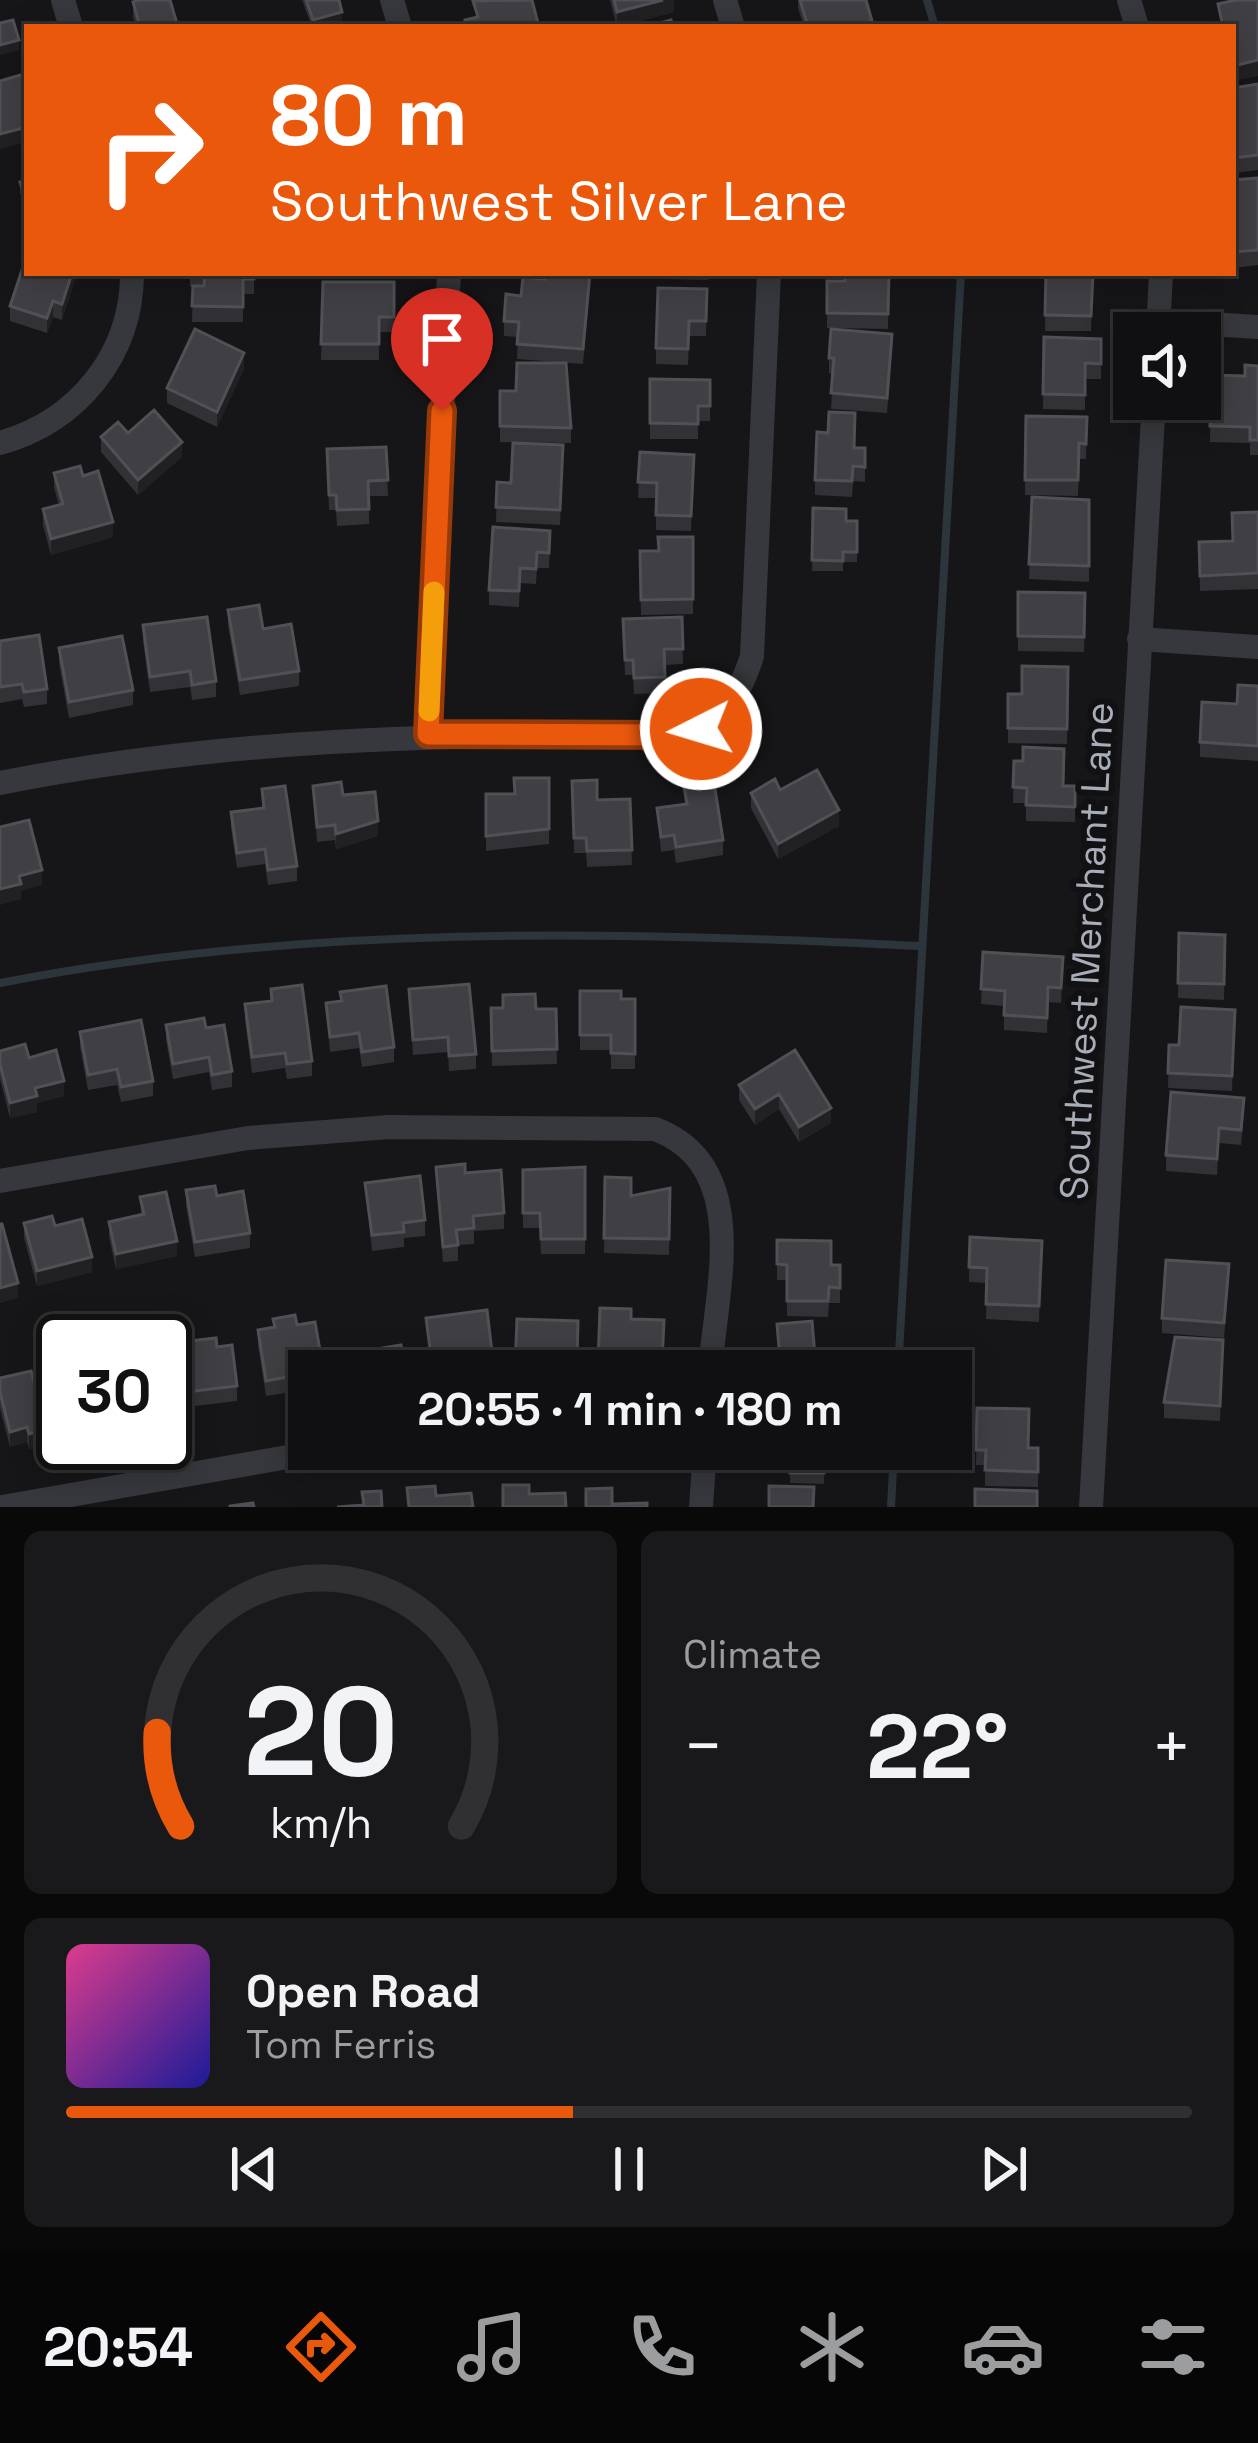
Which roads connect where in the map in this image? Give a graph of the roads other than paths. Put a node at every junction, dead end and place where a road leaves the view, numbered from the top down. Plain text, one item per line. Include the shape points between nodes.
1 (131, 276) edge
2 (448, 276) edge
3 (770, 276) edge
4 (1161, 276) edge
5 (1160, 312) edge
6 (1221, 327) edge
7 (1258, 327) edge
8 (1153, 420) edge
9 (0, 443) edge
10 (1139, 639) junction
11 (1258, 647) edge
12 (428, 734) junction
13 (0, 783) edge
14 (0, 1181) edge
15 (712, 1350) edge
16 (288, 1457) edge
17 (704, 1470) edge
18 (2, 1507) edge
19 (701, 1507) edge
20 (1091, 1507) edge

1 - 9 street via 121,338 95,384 61,415
2 - 12 street
3 - 12 street via 752,656 728,710 701,729 664,735
4 - 5 street
6 - 7 street
8 - 10 street, Southwest Merchant Lane
10 - 11 street
10 - 20 street, Southwest Merchant Lane
12 - 13 street via 229,747
14 - 15 street via 248,1138 389,1127 633,1126 674,1136 713,1177 721,1222
16 - 18 street
17 - 19 street

